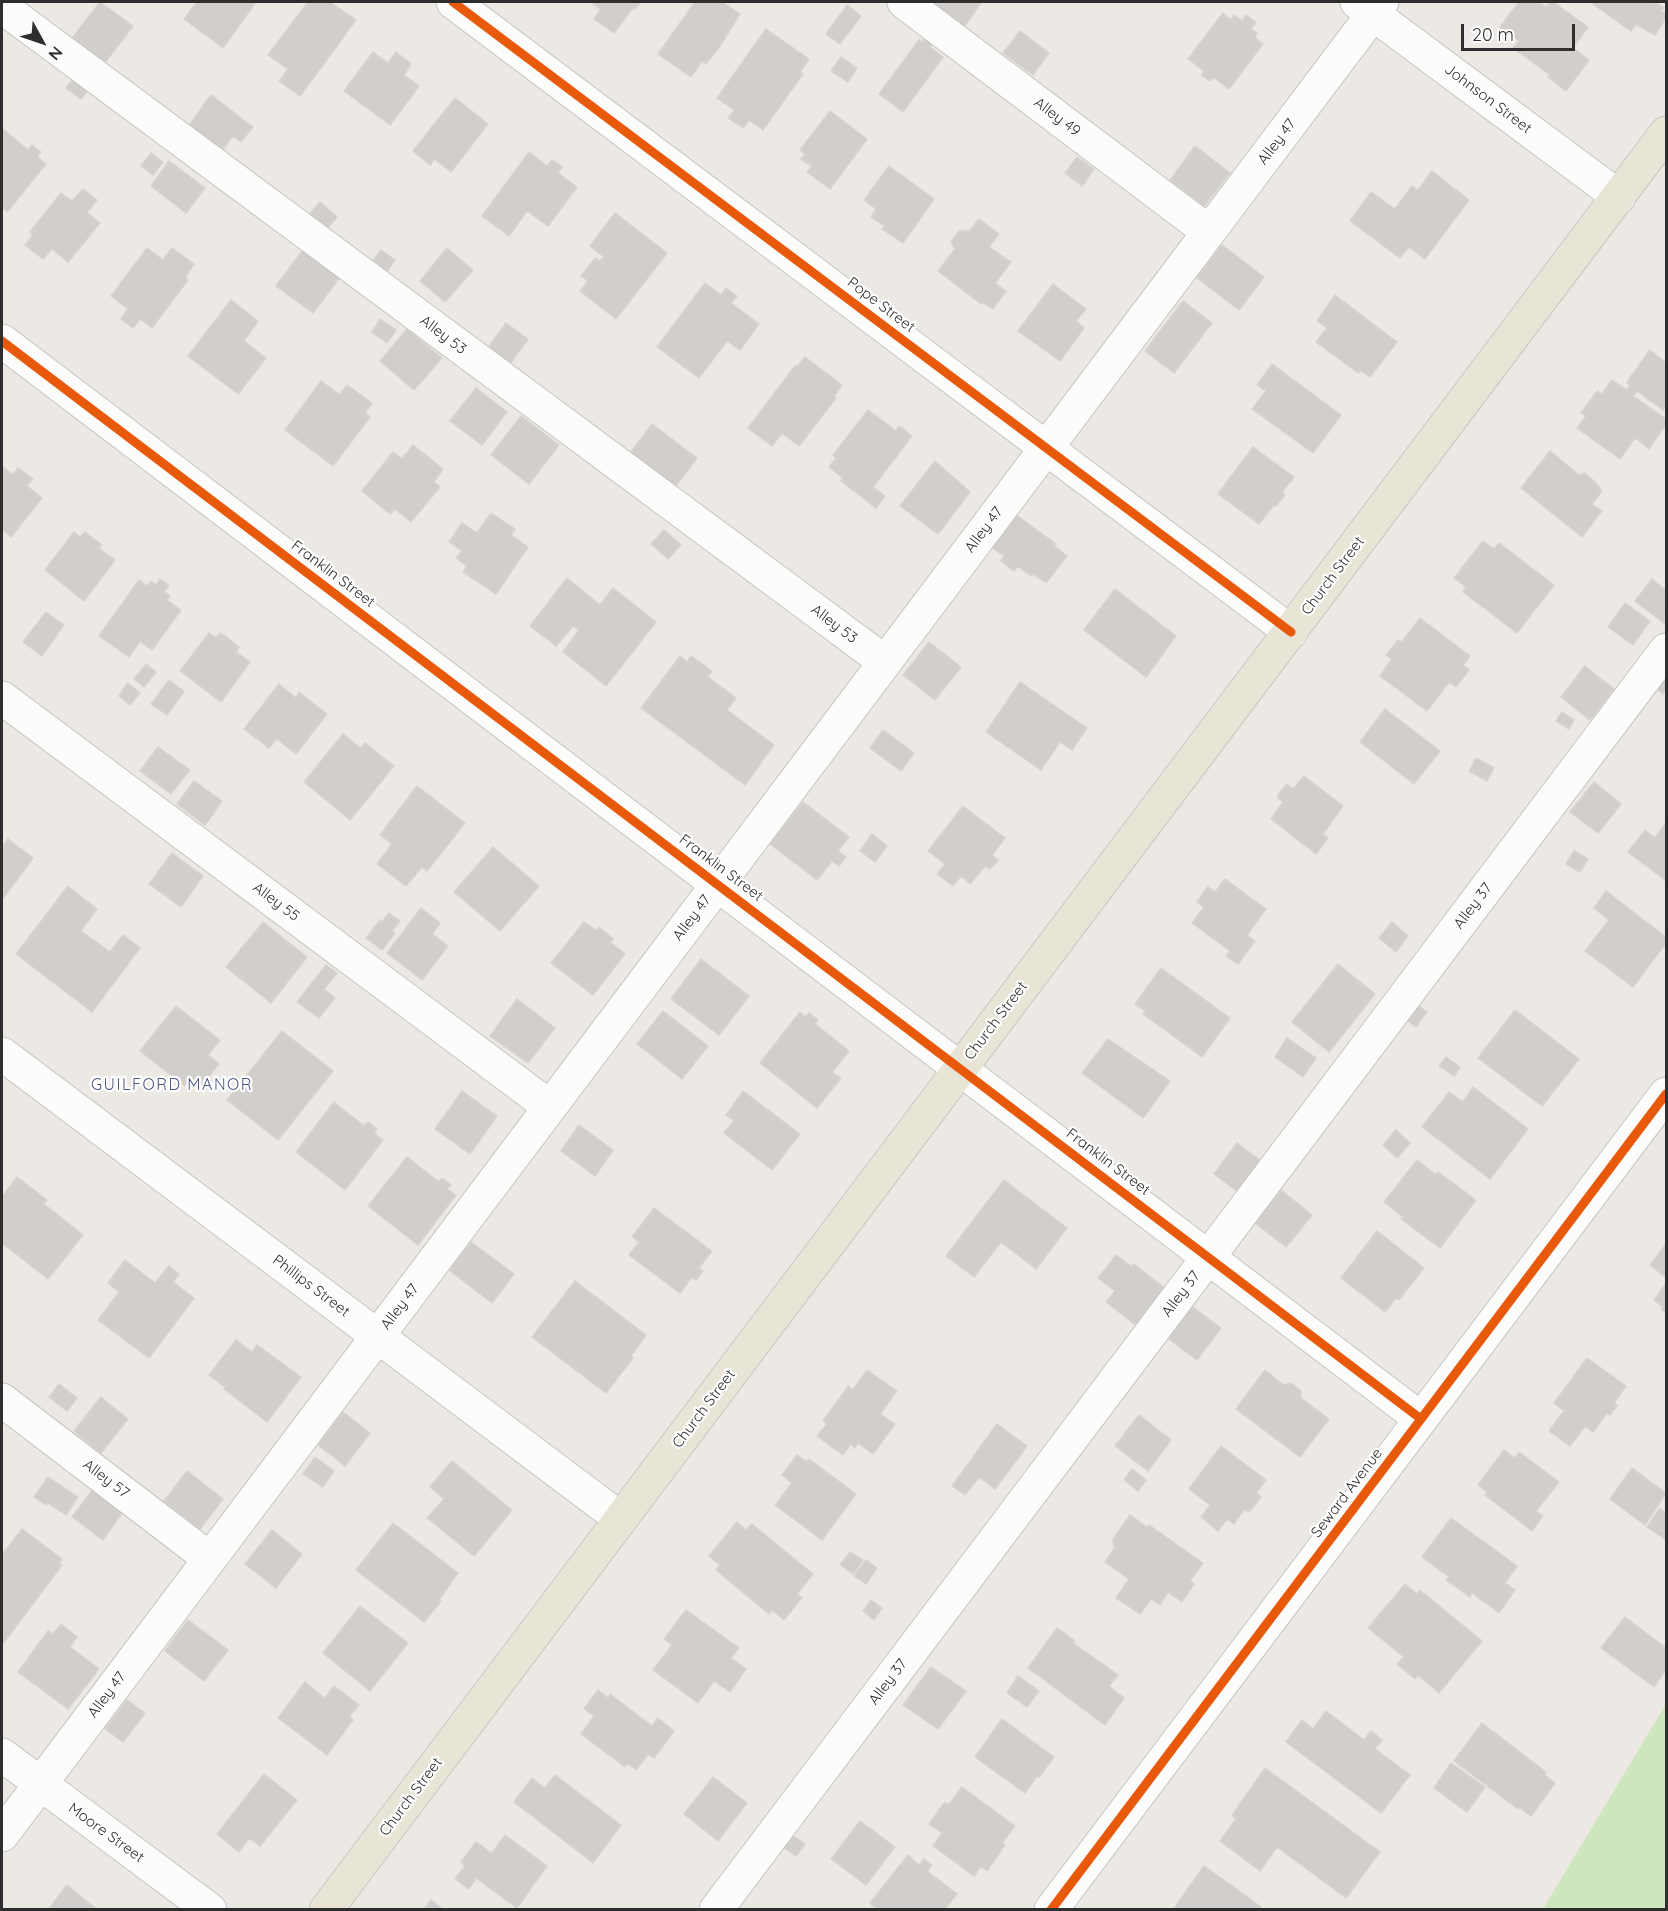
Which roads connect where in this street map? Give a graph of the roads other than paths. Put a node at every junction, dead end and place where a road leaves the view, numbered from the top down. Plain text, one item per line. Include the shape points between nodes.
1 (453, 2) edge
2 (904, 2) edge
3 (2, 4) edge
4 (1371, 6) edge
5 (1666, 134) edge
6 (1618, 197) junction
7 (1209, 232) junction
8 (2, 341) edge
9 (1046, 448) junction
10 (1291, 632) junction
11 (1666, 650) edge
12 (885, 662) junction
13 (2, 698) edge
14 (718, 884) junction
15 (2, 1054) edge
16 (960, 1069) junction
17 (1666, 1094) edge
18 (550, 1107) junction
19 (1208, 1257) junction
20 (378, 1336) junction
21 (2, 1400) edge
22 (1421, 1419) junction
23 (621, 1519) junction
24 (210, 1559) junction
25 (2, 1755) edge
26 (40, 1784) junction
27 (2, 1836) edge
28 (210, 1910) edge
29 (326, 1910) edge
30 (716, 1910) edge
31 (1051, 1910) edge

1 - 9 street, Pope Street
2 - 7 street, Alley 49
3 - 12 street, Alley 53
4 - 6 street, Johnson Street
4 - 7 street, Alley 47
5 - 6 main road, Church Street
6 - 10 main road, Church Street
7 - 9 street, Alley 47
8 - 14 street, Franklin Street
9 - 10 street, Pope Street
9 - 12 street, Alley 47
10 - 16 main road, Church Street
11 - 19 street, Alley 37
12 - 14 street, Alley 47
13 - 18 street, Alley 55
14 - 16 street, Franklin Street
14 - 18 street, Alley 47
15 - 20 street, Phillips Street
16 - 19 street, Franklin Street
16 - 23 main road, Church Street
17 - 22 street, Seward Avenue
18 - 20 street, Alley 47
19 - 22 street, Franklin Street
19 - 30 street, Alley 37
20 - 23 street, Phillips Street
20 - 24 street, Alley 47
21 - 24 street, Alley 57
22 - 31 street, Seward Avenue
23 - 29 main road, Church Street
24 - 26 street, Alley 47
25 - 26 street, Moore Street
26 - 27 street, Alley 47
26 - 28 street, Moore Street

